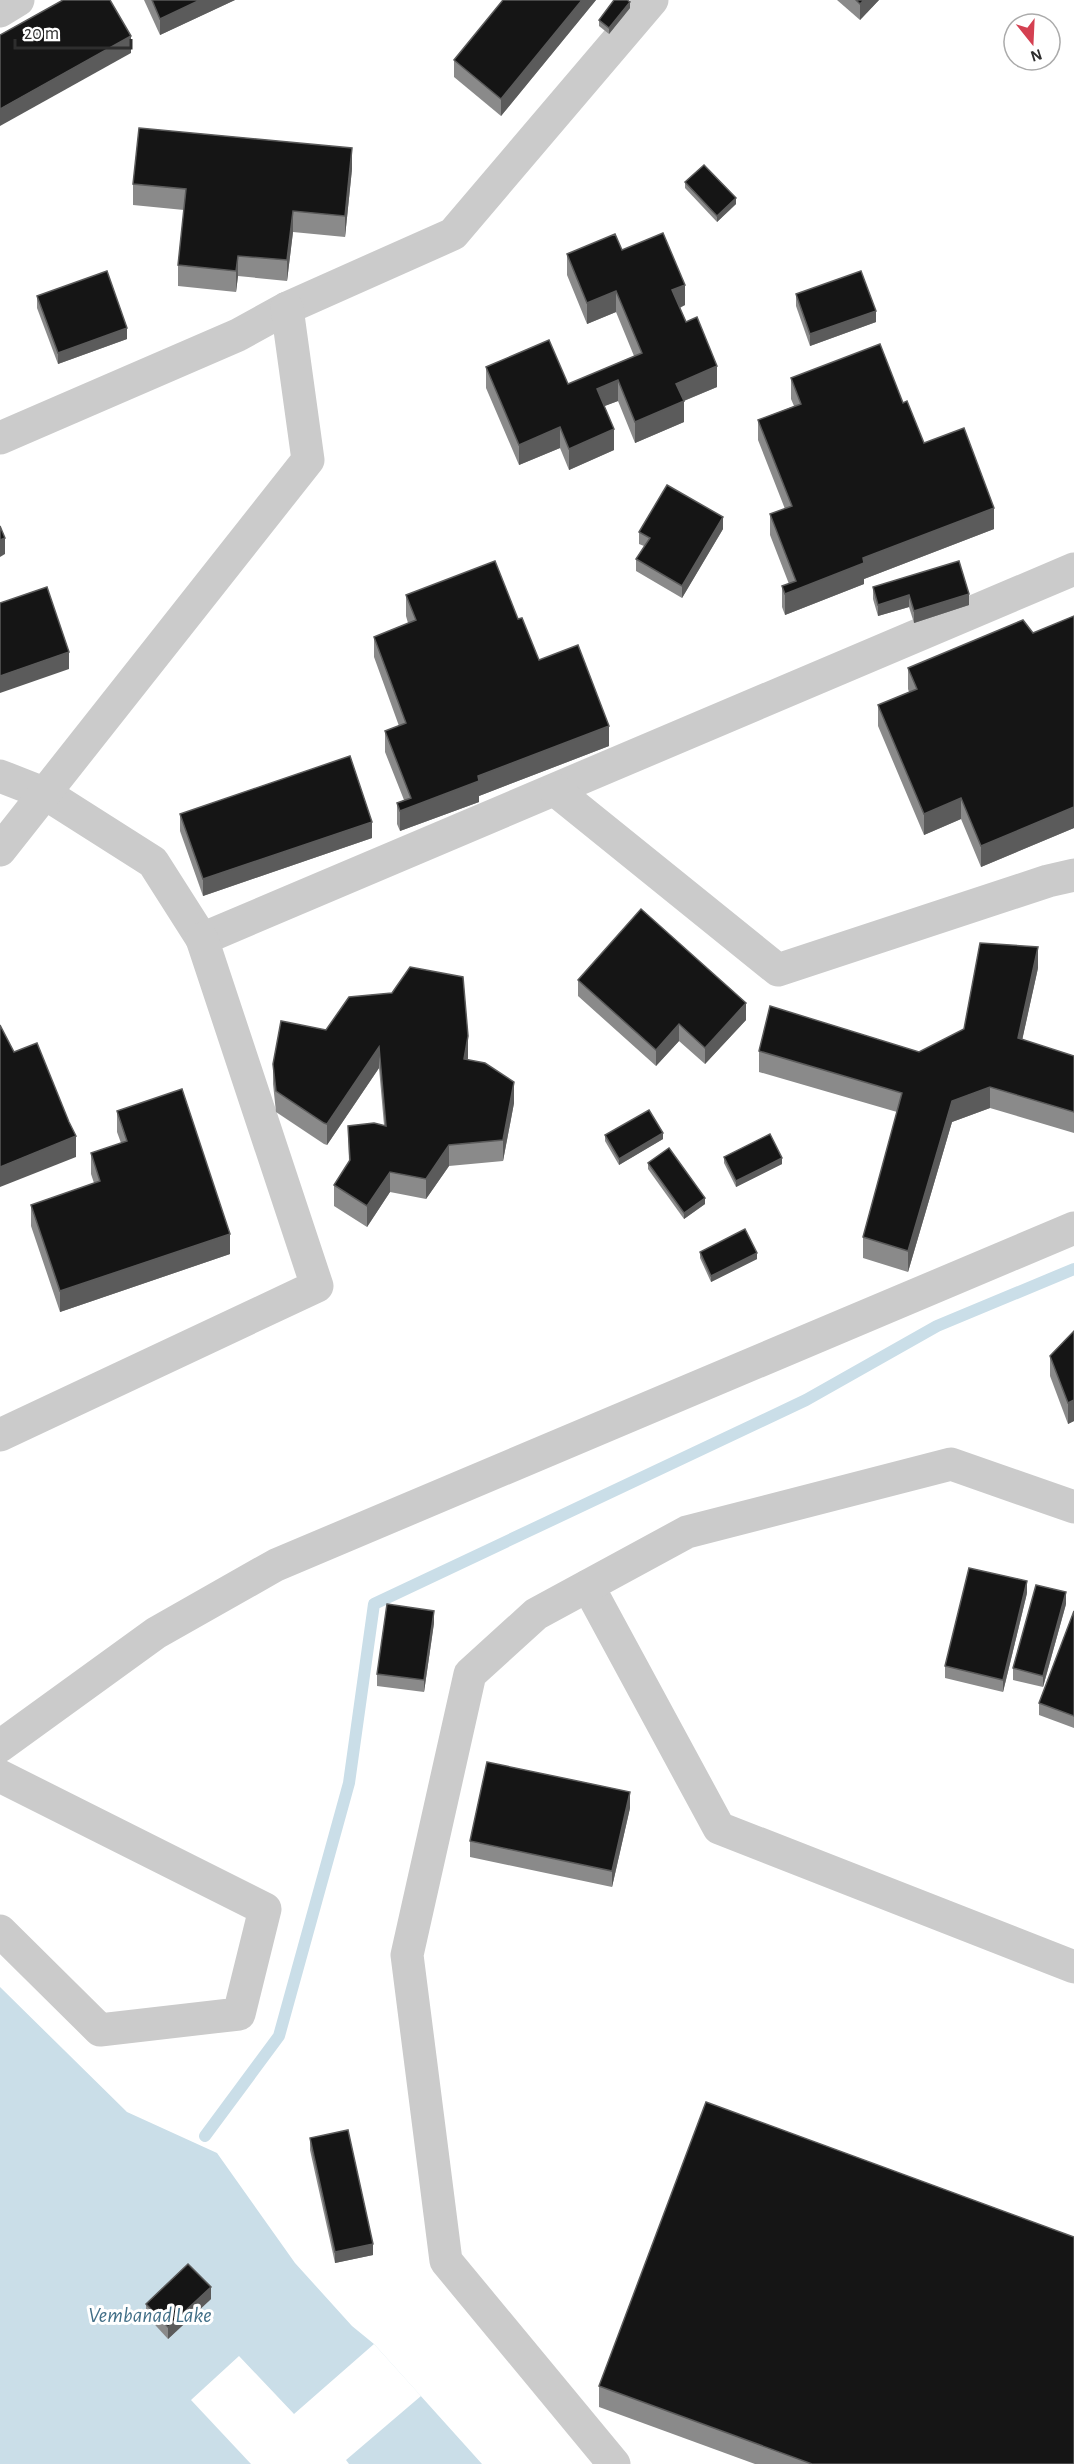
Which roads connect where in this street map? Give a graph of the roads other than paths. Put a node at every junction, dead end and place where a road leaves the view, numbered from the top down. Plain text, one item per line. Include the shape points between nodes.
1 (18, 0) edge
2 (652, 0) edge
3 (0, 11) edge
4 (287, 308) junction
5 (0, 438) edge
6 (1074, 569) edge
7 (0, 776) edge
8 (555, 790) junction
9 (46, 794) junction
10 (0, 850) edge
11 (1074, 875) edge
12 (202, 939) junction
13 (1074, 1228) edge
14 (0, 1435) edge
15 (1074, 1507) edge
16 (588, 1586) junction
17 (0, 1746) edge
18 (0, 1776) edge
19 (0, 1931) edge
20 (1074, 1967) edge
21 (614, 2464) edge

1 - 3 street
2 - 4 street via 453,234
4 - 5 street via 238,335
4 - 9 street via 308,460
6 - 8 street
7 - 9 street
8 - 11 street via 778,970
8 - 12 street
9 - 10 street
9 - 12 street via 153,862
12 - 14 street via 316,1286
13 - 17 street via 276,1565 156,1633
15 - 16 street via 951,1464 687,1532
16 - 20 street via 719,1828
16 - 21 street via 536,1614 470,1674 407,1955 446,2261
18 - 19 street via 265,1908 239,2014 100,2030

